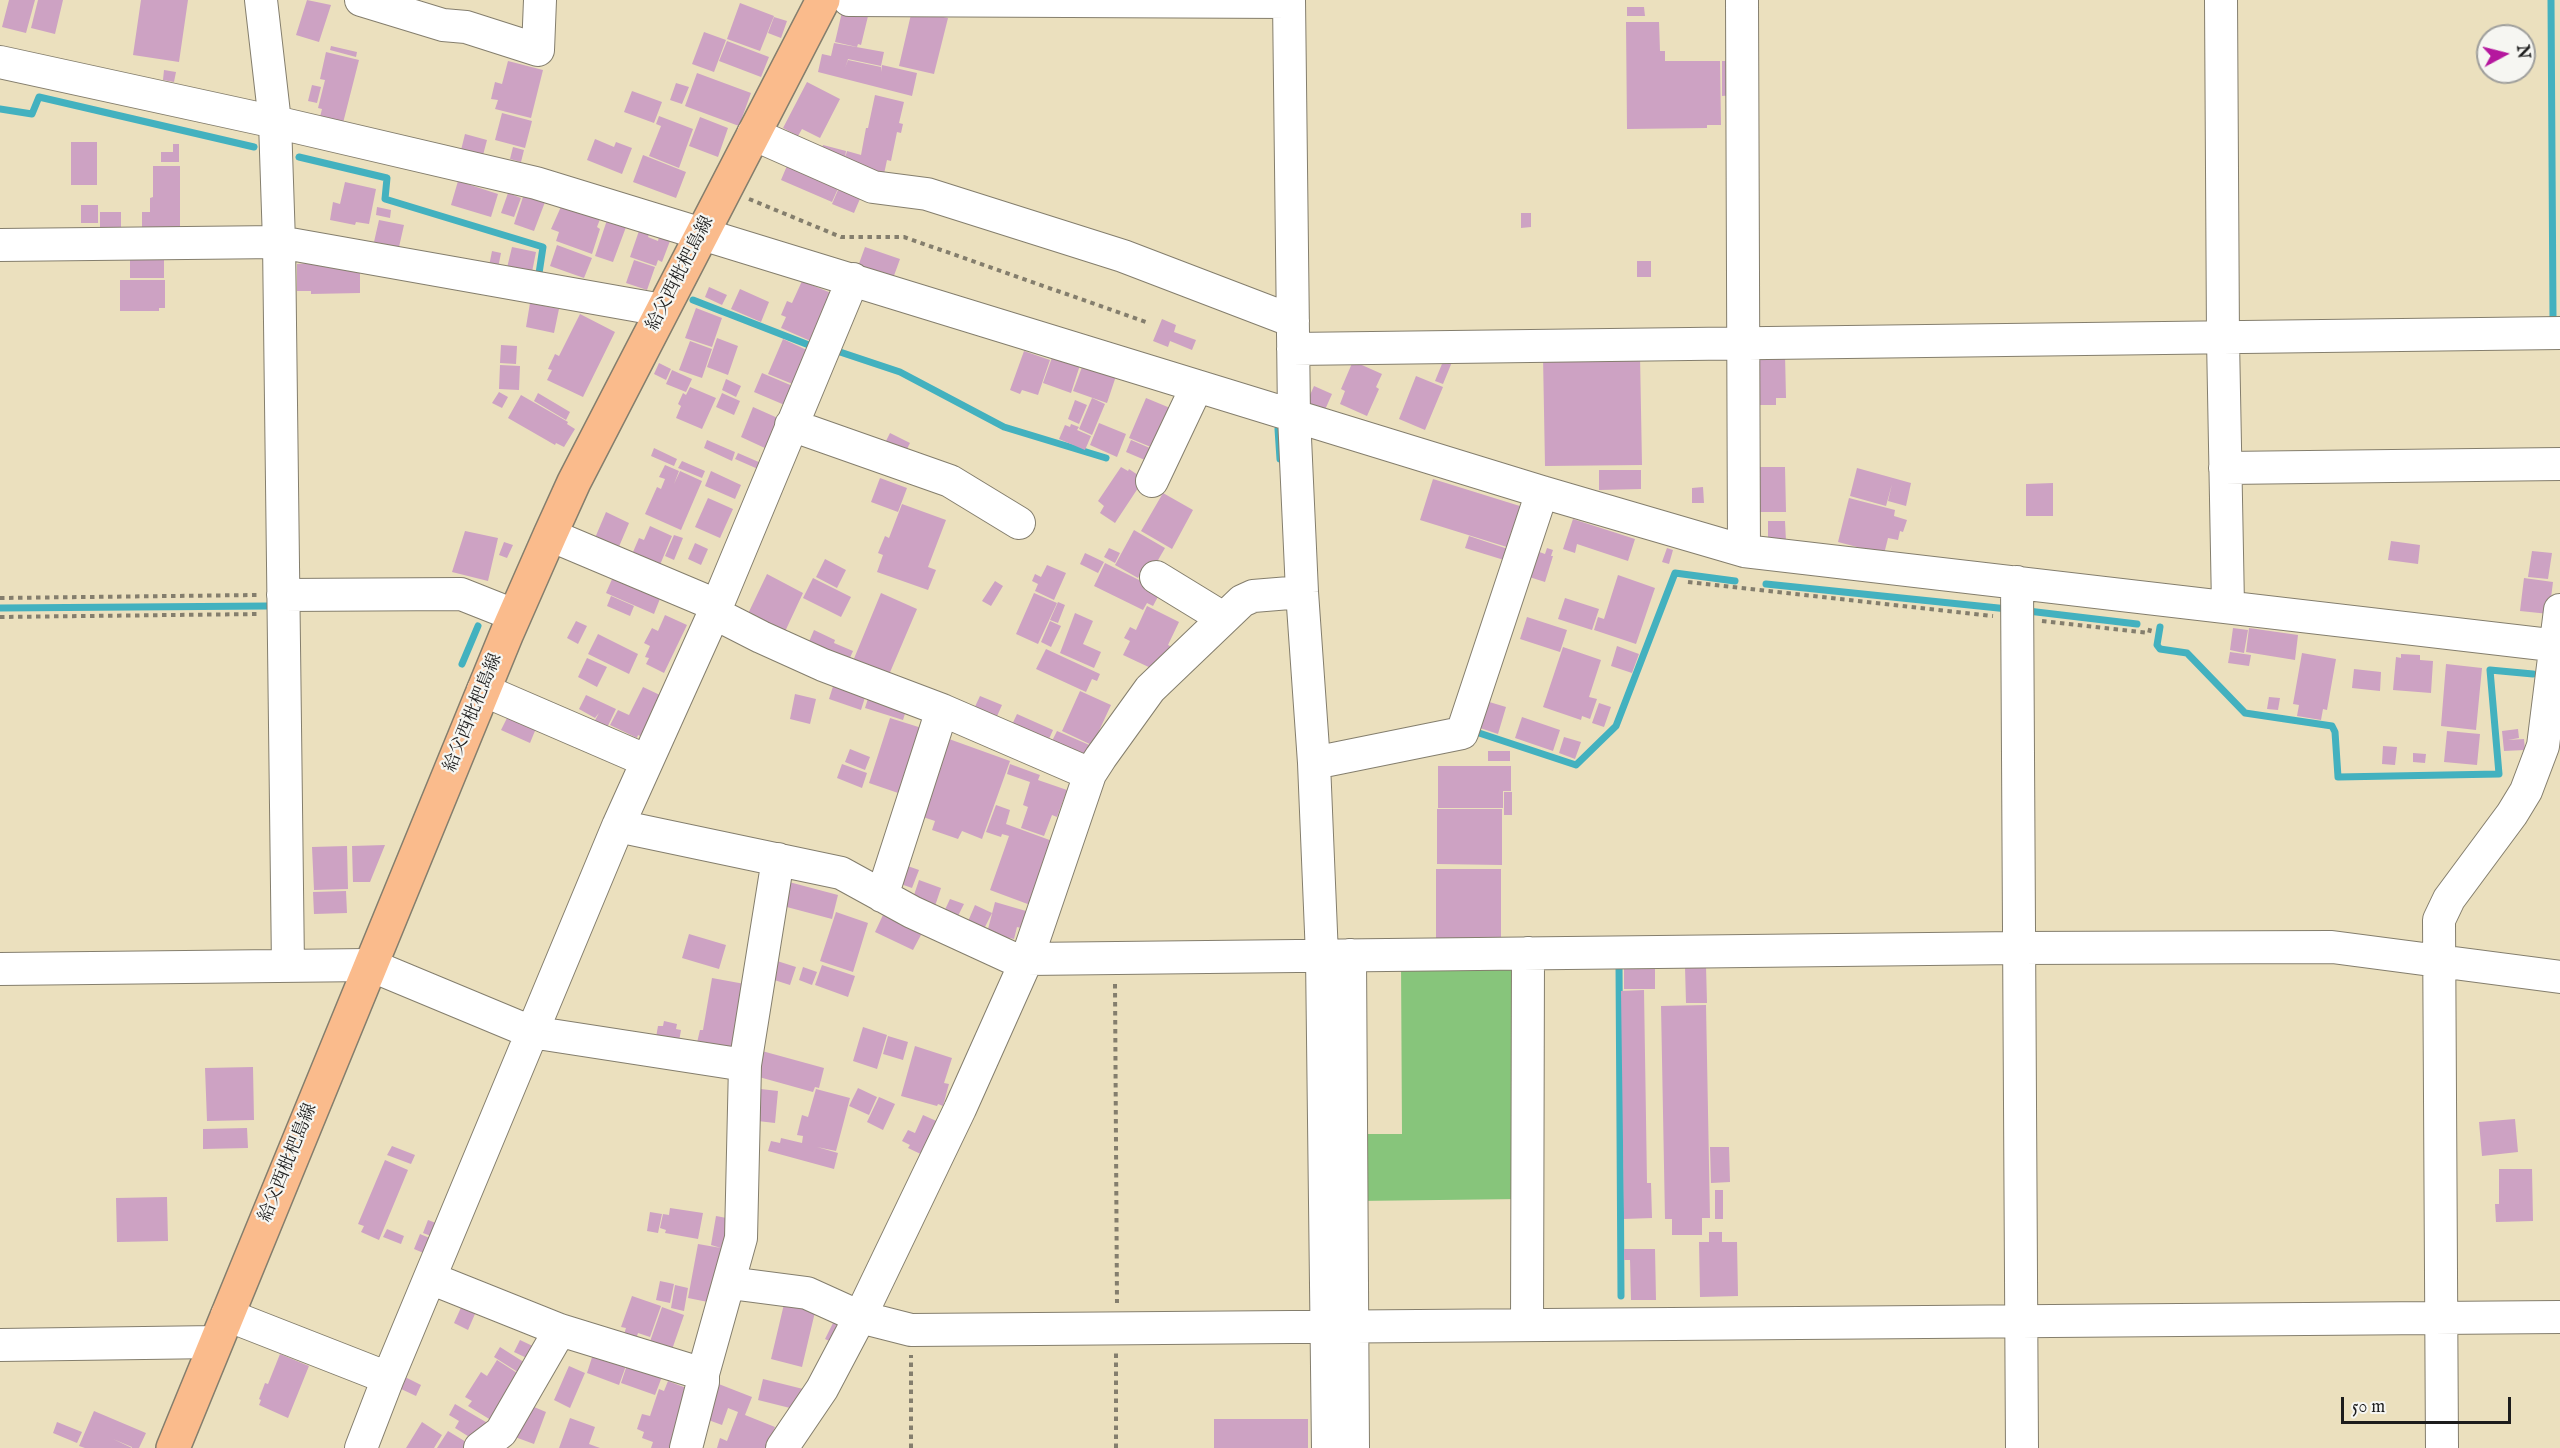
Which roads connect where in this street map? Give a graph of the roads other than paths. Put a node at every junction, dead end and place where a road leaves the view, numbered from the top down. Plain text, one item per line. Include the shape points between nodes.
1 (261, 0) edge
2 (361, 0) edge
3 (540, 0) edge
4 (822, 0) edge
5 (849, 0) edge
6 (1742, 0) edge
7 (2220, 0) edge
8 (1289, 1) edge
9 (0, 62) edge
10 (275, 122) junction
11 (753, 134) junction
12 (701, 233) junction
13 (279, 242) junction
14 (0, 245) edge
15 (853, 279) junction
16 (662, 310) junction
17 (2560, 333) edge
18 (1293, 335) junction
19 (2223, 339) junction
20 (1743, 342) junction
21 (1197, 386) junction
22 (1294, 416) junction
23 (791, 425) junction
24 (2560, 464) edge
25 (2225, 468) junction
26 (1152, 481) dead end
27 (1542, 492) junction
28 (1019, 523) dead end
29 (550, 535) junction
30 (1744, 551) junction
31 (1156, 577) dead end
32 (2017, 582) junction
33 (1302, 592) junction
34 (283, 595) junction
35 (2228, 606) junction
36 (715, 609) junction
37 (2560, 610) edge
38 (514, 615) junction
39 (1223, 618) junction
40 (2558, 646) edge
41 (483, 690) junction
42 (942, 710) junction
43 (645, 760) junction
44 (1314, 763) junction
45 (1090, 774) junction
46 (618, 826) junction
47 (778, 859) junction
48 (882, 896) junction
49 (2018, 948) junction
50 (1528, 953) junction
51 (1336, 956) junction
52 (1027, 959) junction
53 (2438, 960) junction
54 (370, 965) junction
55 (288, 966) junction
56 (0, 969) edge
57 (2560, 976) edge
58 (531, 1032) junction
59 (745, 1065) junction
60 (430, 1278) junction
61 (730, 1283) junction
62 (2560, 1298) edge
63 (2441, 1308) junction
64 (2020, 1312) junction
65 (1527, 1315) junction
66 (860, 1317) junction
67 (2560, 1317) edge
68 (1344, 1320) junction
69 (222, 1329) junction
70 (560, 1330) junction
71 (0, 1345) edge
72 (703, 1374) junction
73 (387, 1378) junction
74 (172, 1448) edge
75 (361, 1448) edge
76 (480, 1448) edge
77 (686, 1448) edge
78 (782, 1448) edge
79 (1328, 1448) edge
80 (1353, 1448) edge
81 (2022, 1448) edge
82 (2442, 1448) edge

1 - 10 street
2 - 3 street via 538,50
4 - 11 main road, 給父西枇杷島線
5 - 8 street
6 - 20 street
7 - 19 street
8 - 18 street
9 - 10 street
10 - 12 street via 537,183
10 - 13 street
11 - 12 main road, 給父西枇杷島線
11 - 18 street via 873,187 927,194 1123,255
12 - 15 street
12 - 16 main road, 給父西枇杷島線
13 - 14 street
13 - 16 street
13 - 34 street
15 - 21 street
15 - 23 street
16 - 29 main road, 給父西枇杷島線
17 - 19 street
18 - 20 street
18 - 22 street
19 - 20 street
19 - 25 street
20 - 30 street
21 - 22 street
21 - 26 street
22 - 27 street
22 - 33 street
23 - 28 street via 950,481
23 - 36 street
24 - 25 street
25 - 35 street
27 - 30 street
27 - 44 street via 1462,733
29 - 36 street
29 - 38 main road, 給父西枇杷島線
30 - 32 street
31 - 39 street
32 - 35 street
32 - 49 street
33 - 39 street via 1253,596
33 - 44 street
34 - 38 street via 461,594
34 - 55 street
35 - 40 street
36 - 42 street via 761,638
36 - 43 street
37 - 40 street
38 - 41 main road, 給父西枇杷島線
39 - 45 street via 1150,689
40 - 53 street via 2539,757 2512,814 2449,899 2439,920
41 - 43 street
41 - 54 main road, 給父西枇杷島線
42 - 45 street
42 - 48 street
43 - 46 street
44 - 51 street
45 - 52 street
46 - 47 street
46 - 58 street
47 - 48 street via 841,873
47 - 59 street
48 - 52 street via 1012,958
49 - 50 street
49 - 53 street via 2332,947
49 - 64 street
50 - 51 street
50 - 65 street
51 - 52 street
51 - 68 street
52 - 66 street
53 - 57 street
53 - 63 street
54 - 55 street
54 - 58 street
54 - 69 main road, 給父西枇杷島線
55 - 56 street
58 - 59 street
58 - 60 street
59 - 61 street via 741,1238
60 - 70 street
60 - 73 street
61 - 66 street via 807,1293
61 - 72 street
62 - 63 street
63 - 64 street
63 - 67 street
63 - 82 street
64 - 65 street
64 - 81 street
65 - 68 street
66 - 68 street via 911,1330 1116,1329
66 - 78 street via 822,1389
68 - 79 street
68 - 80 street
69 - 71 street
69 - 73 street
69 - 74 main road, 給父西枇杷島線
70 - 72 street
70 - 76 street via 501,1432
72 - 77 street
73 - 75 street

